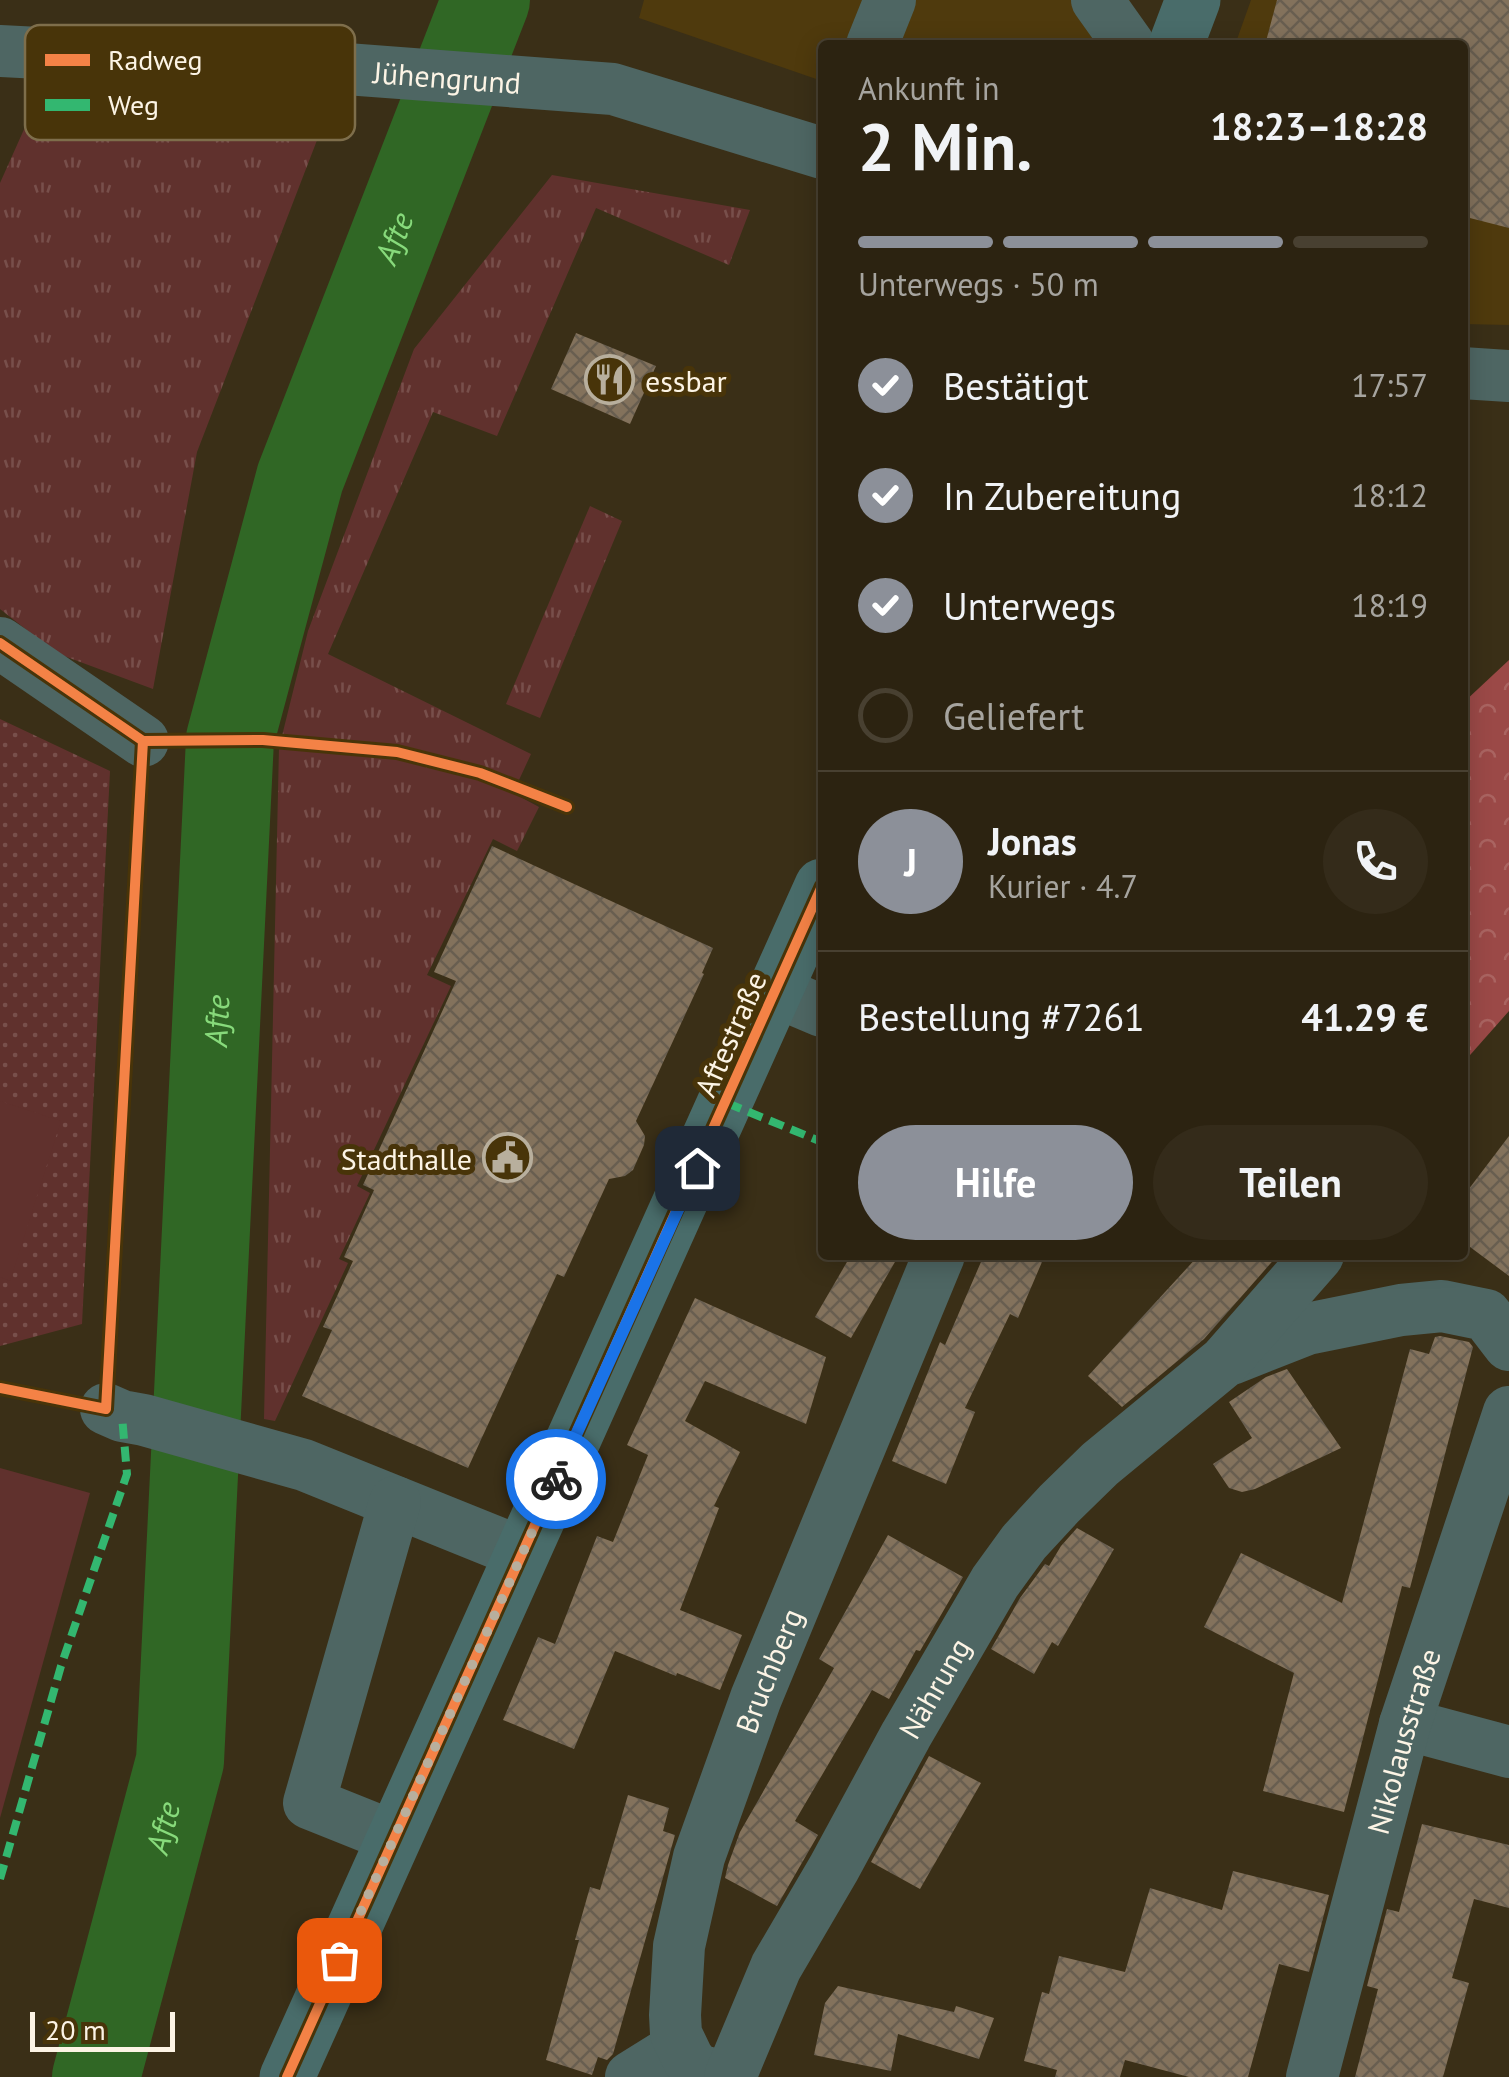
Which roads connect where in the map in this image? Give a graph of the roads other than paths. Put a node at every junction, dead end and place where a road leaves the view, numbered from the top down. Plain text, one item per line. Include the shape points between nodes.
1 (890, 0) edge
2 (1097, 0) edge
3 (1193, 0) edge
4 (874, 40) edge
5 (1125, 40) edge
6 (1178, 40) edge
7 (0, 51) edge
8 (25, 52) edge
9 (355, 70) edge
10 (818, 152) edge
11 (1468, 373) edge
12 (1509, 376) edge
13 (0, 642) edge
14 (143, 741) dead end
15 (818, 907) edge
16 (800, 1002) edge
17 (938, 1260) edge
18 (1314, 1260) edge
19 (1509, 1346) edge
20 (1225, 1362) junction
21 (1509, 1412) edge
22 (125, 1414) dead end
23 (395, 1502) junction
24 (522, 1553) junction
25 (1406, 1724) junction
26 (1509, 1752) edge
27 (394, 1837) junction
28 (681, 2046) junction
29 (287, 2077) edge
30 (632, 2077) edge
31 (728, 2077) edge
32 (1312, 2077) edge

1 - 4 street
2 - 5 street
3 - 6 main road
7 - 8 street, Jühengrund
9 - 10 street, Jühengrund via 613,89
11 - 12 street
13 - 14 street
15 - 16 main road, Aftestraße
16 - 24 main road, Aftestraße
17 - 28 street, Bruchberg via 756,1698 700,1856 678,1962 674,2015
18 - 20 street, Nährung
19 - 20 street, Nährung via 1486,1315 1442,1306 1308,1329
20 - 31 street, Nährung via 1100,1464 995,1582 776,1967
21 - 25 street, Nikolausstraße
22 - 23 street via 304,1465
23 - 24 street
23 - 27 street via 309,1803
24 - 27 main road, Aftestraße
25 - 26 street
25 - 32 street, Nikolausstraße
27 - 29 main road, Aftestraße
28 - 30 street
28 - 31 street via 697,2070

